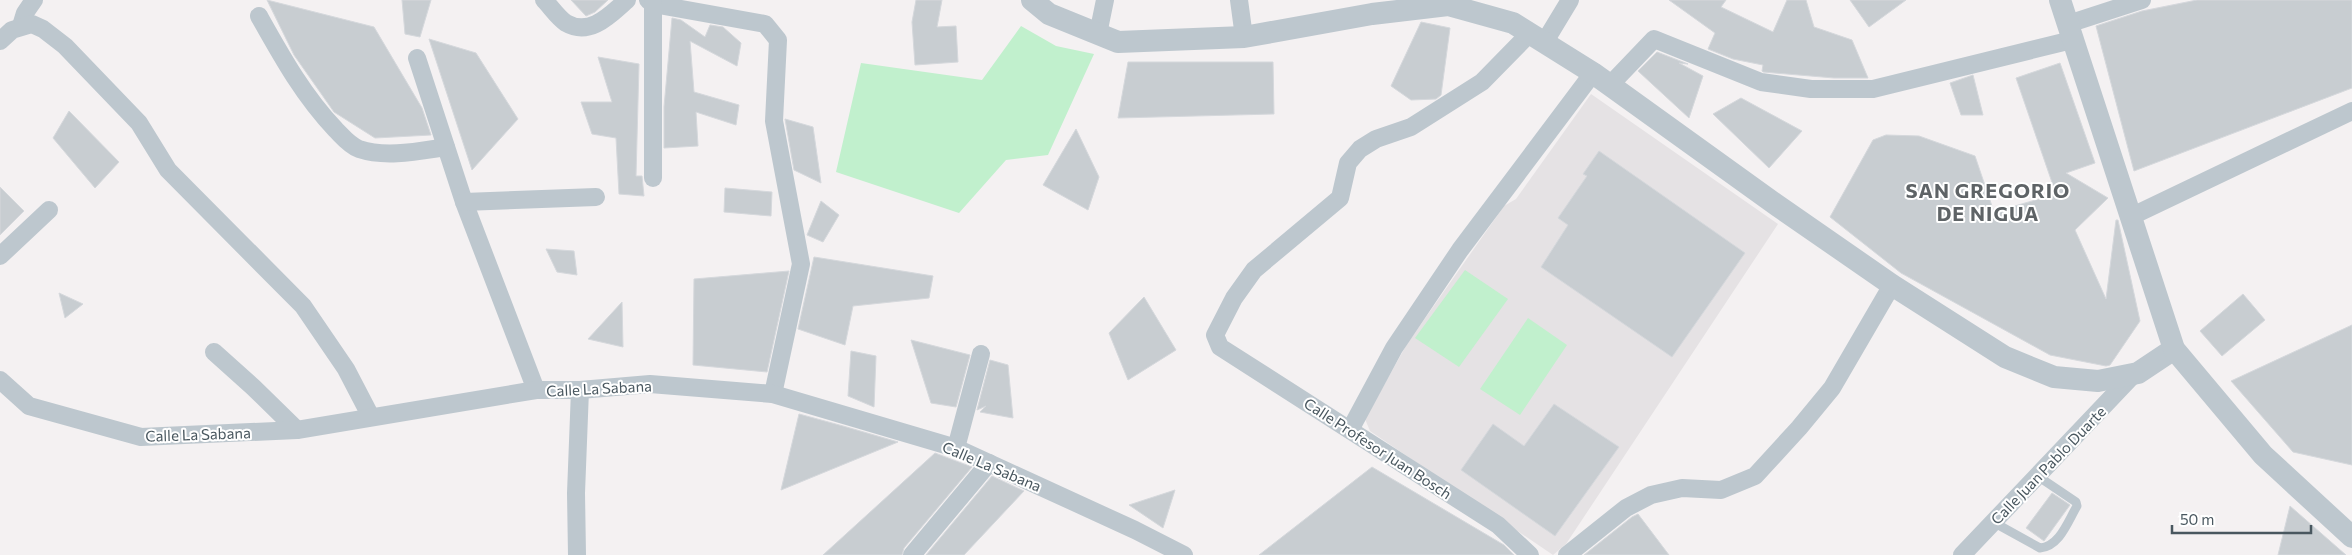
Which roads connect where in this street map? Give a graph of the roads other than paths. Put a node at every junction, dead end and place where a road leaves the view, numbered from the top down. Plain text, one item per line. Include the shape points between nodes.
1 (34, 0) edge
2 (544, 0) edge
3 (627, 0) edge
4 (1032, 0) edge
5 (1105, 0) edge
6 (1239, 0) edge
7 (1570, 0) edge
8 (2060, 0) edge
9 (2142, 0) edge
10 (650, 2) edge
11 (1409, 4) edge
12 (259, 16) dead end
13 (21, 26) junction
14 (2070, 32) junction
15 (1098, 34) junction
16 (1244, 37) junction
17 (1537, 38) junction
18 (0, 41) edge
19 (417, 58) dead end
20 (1602, 79) junction
21 (2352, 111) edge
22 (446, 147) junction
23 (653, 178) dead end
24 (596, 197) dead end
25 (464, 202) junction
26 (49, 210) dead end
27 (2130, 217) junction
28 (0, 256) edge
29 (1892, 285) junction
30 (2174, 349) junction
31 (214, 352) dead end
32 (981, 354) dead end
33 (2134, 374) junction
34 (0, 380) edge
35 (536, 390) junction
36 (580, 390) junction
37 (773, 394) junction
38 (371, 417) junction
39 (297, 430) junction
40 (1350, 430) junction
41 (956, 448) junction
42 (989, 463) junction
43 (2036, 476) junction
44 (1993, 522) junction
45 (2352, 537) edge
46 (577, 555) edge
47 (912, 555) edge
48 (1184, 555) edge
49 (1530, 555) edge
50 (1567, 555) edge
51 (1962, 555) edge

1 - 13 street via 24,13
2 - 3 street via 565,22 580,28 601,23
4 - 15 street via 1049,14
5 - 15 street
6 - 16 street
7 - 17 street
8 - 14 street
9 - 14 street
10 - 23 street
10 - 37 street via 765,24 778,40 774,121 801,264
11 - 16 street
11 - 17 street via 1448,4 1513,23
12 - 22 street via 289,71 324,117 350,144 378,152
13 - 18 street
13 - 38 street via 32,24 65,46 139,123 168,170 303,306 346,369
14 - 20 street via 1873,89 1820,89 1761,82 1654,38
14 - 27 street
15 - 16 street via 1118,42
17 - 20 street
17 - 40 street, Calle Profesor Juan Bosch via 1482,82 1411,127 1376,139 1360,149 1348,163 1340,198 1254,270 1234,298 1215,335 1220,347
19 - 22 street
20 - 29 street
20 - 40 street via 1460,250 1394,348
21 - 27 street
22 - 25 street
24 - 25 street
25 - 35 street
26 - 28 street
27 - 30 street
29 - 33 street via 2005,357 2054,377 2098,381
29 - 50 street via 1832,388 1755,476 1721,490 1682,488 1651,495 1626,508
30 - 33 street
30 - 45 street via 2263,455
31 - 39 street
32 - 41 street
33 - 43 street, Calle Juan Pablo Duarte
34 - 39 street, Calle La Sabana via 30,406 141,437
35 - 36 street, Calle La Sabana
35 - 38 street, Calle La Sabana
36 - 37 street, Calle La Sabana via 650,384
36 - 46 street
37 - 41 street, Calle La Sabana
38 - 39 street, Calle La Sabana
40 - 49 street, Calle Profesor Juan Bosch via 1498,525
41 - 42 street, Calle La Sabana
42 - 47 street
42 - 48 street, Calle La Sabana
43 - 44 street, Calle Juan Pablo Duarte
43 - 44 lane via 2076,502 2077,506 2056,541 2047,548 2040,548
44 - 51 street, Calle Juan Pablo Duarte

